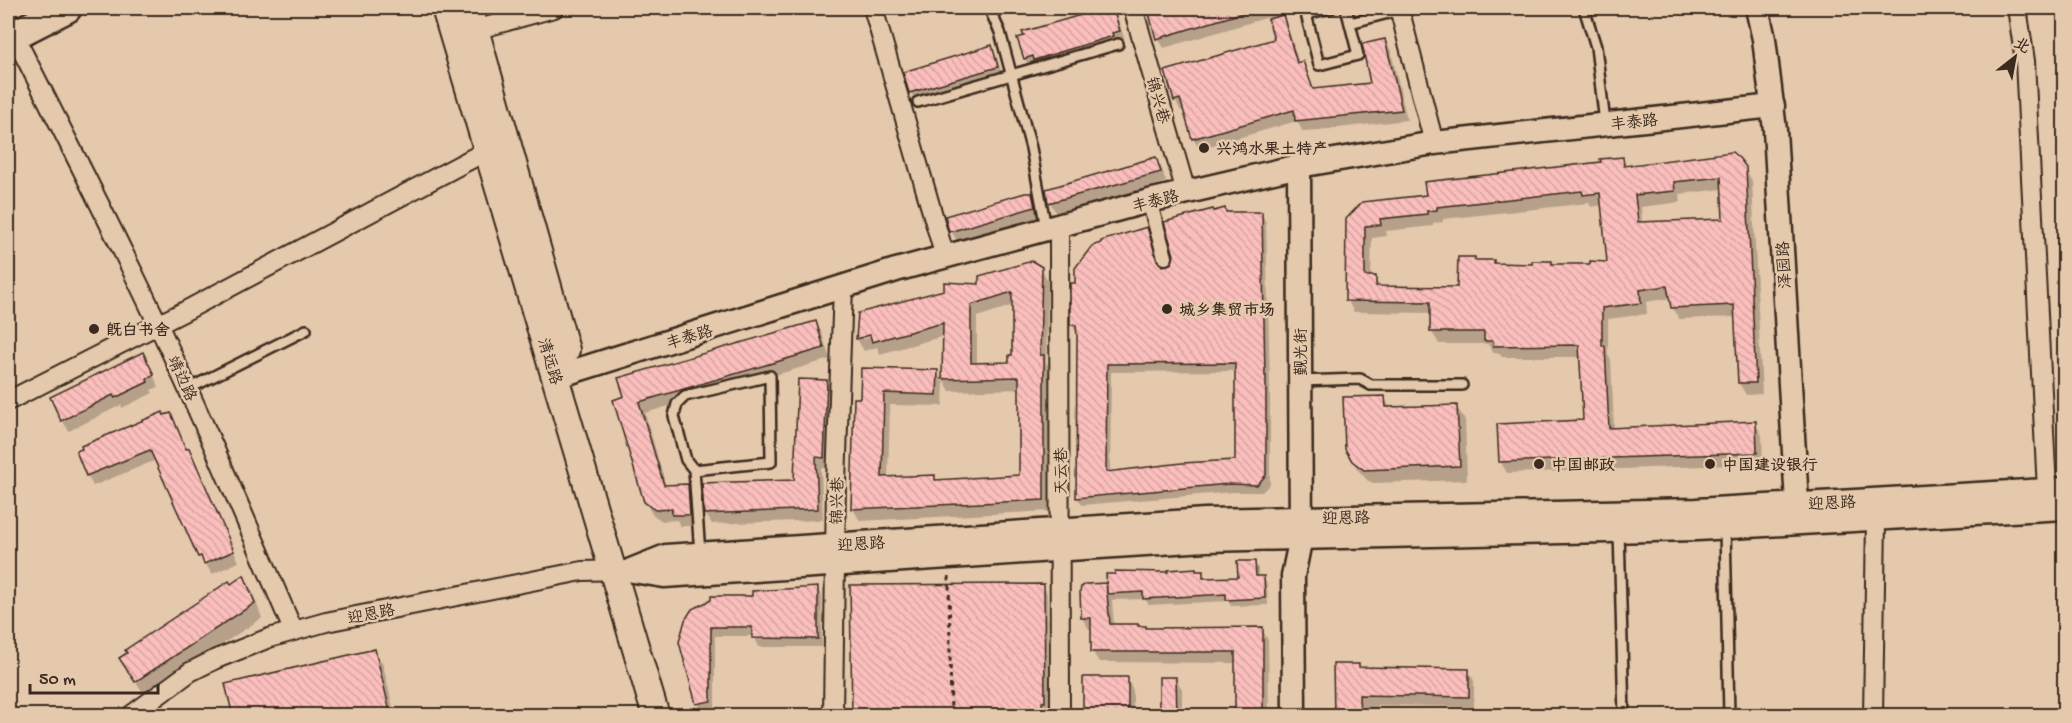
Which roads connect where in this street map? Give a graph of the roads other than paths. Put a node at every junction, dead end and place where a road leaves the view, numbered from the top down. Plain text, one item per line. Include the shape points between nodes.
1 (66, 8) edge
2 (445, 8) edge
3 (554, 8) edge
4 (873, 8) edge
5 (989, 8) edge
6 (1133, 8) edge
7 (1331, 8) edge
8 (1346, 8) edge
9 (1584, 8) edge
10 (1757, 8) edge
11 (2017, 8) edge
12 (1400, 9) edge
13 (472, 19) edge
14 (1350, 23) junction
15 (11, 37) edge
16 (1118, 44) dead end
17 (1012, 75) junction
18 (918, 102) dead end
19 (1773, 106) junction
20 (1605, 124) junction
21 (1434, 143) junction
22 (488, 150) junction
23 (1299, 166) junction
24 (1186, 192) junction
25 (1149, 201) junction
26 (1053, 228) junction
27 (1165, 256) dead end
28 (945, 257) junction
29 (843, 287) junction
30 (158, 325) junction
31 (306, 330) dead end
32 (564, 375) junction
33 (1300, 381) junction
34 (1462, 386) dead end
35 (188, 388) junction
36 (8, 401) edge
37 (694, 470) junction
38 (2056, 489) edge
39 (2064, 508) edge
40 (1798, 514) junction
41 (1876, 519) junction
42 (1300, 528) junction
43 (1725, 528) junction
44 (1619, 531) junction
45 (1061, 540) junction
46 (700, 554) junction
47 (835, 555) junction
48 (622, 571) junction
49 (293, 630) junction
50 (130, 716) edge
51 (656, 716) edge
52 (674, 716) edge
53 (833, 716) edge
54 (1060, 716) edge
55 (1294, 716) edge
56 (1309, 716) edge
57 (1624, 716) edge
58 (1729, 716) edge
59 (1873, 716) edge

1 - 15 main road
2 - 22 main road, 清远路
3 - 13 street
4 - 28 street
5 - 17 lane
6 - 24 street, 锦兴巷
7 - 14 lane via 1306,14 1319,65 1358,55
8 - 14 lane
9 - 20 lane via 1596,47
10 - 19 street, 泽园路
11 - 38 street via 2025,61
12 - 14 lane
12 - 21 street
13 - 32 main road, 清远路
15 - 30 street, 靖边路
16 - 17 lane
17 - 18 lane
17 - 26 lane
19 - 20 street, 丰泰路
19 - 40 street, 泽园路
20 - 21 street, 丰泰路
21 - 23 street, 丰泰路
22 - 30 street
22 - 32 main road, 清远路
23 - 24 street, 丰泰路
23 - 33 street, 觐光街
24 - 25 street, 丰泰路
25 - 26 street, 丰泰路
25 - 27 street
26 - 28 street, 丰泰路
26 - 45 street, 天云巷
28 - 29 street, 丰泰路
29 - 32 street, 丰泰路
29 - 47 street, 锦兴巷
30 - 35 street, 靖边路
30 - 36 street
31 - 35 lane
32 - 48 main road, 清远路
33 - 34 lane via 1360,379 1371,385
33 - 42 street, 觐光街
35 - 49 street, 靖边路
37 - 37 lane via 686,460 674,416 681,400 770,376 771,462
37 - 46 lane
38 - 40 street, 迎恩路
39 - 41 street, 迎恩路
40 - 41 street, 迎恩路
40 - 42 street, 迎恩路 via 1696,510
40 - 43 street, 迎恩路
41 - 59 street
42 - 44 street, 迎恩路
42 - 45 street, 迎恩路 via 1206,540
42 - 55 street, 觐光街 via 1293,576
42 - 56 street, 觐光街 via 1309,575
43 - 44 street, 迎恩路
43 - 58 lane
44 - 57 lane
45 - 47 street, 迎恩路
45 - 47 street, 迎恩路 via 949,556
45 - 54 street, 天云巷
46 - 47 street, 迎恩路
46 - 48 street, 迎恩路 via 666,556
47 - 48 street, 迎恩路 via 664,576
47 - 53 street, 锦兴巷
48 - 49 street, 迎恩路 via 582,571
48 - 51 main road, 清远路
48 - 52 main road, 清远路
49 - 50 street, 迎恩路 via 203,665

